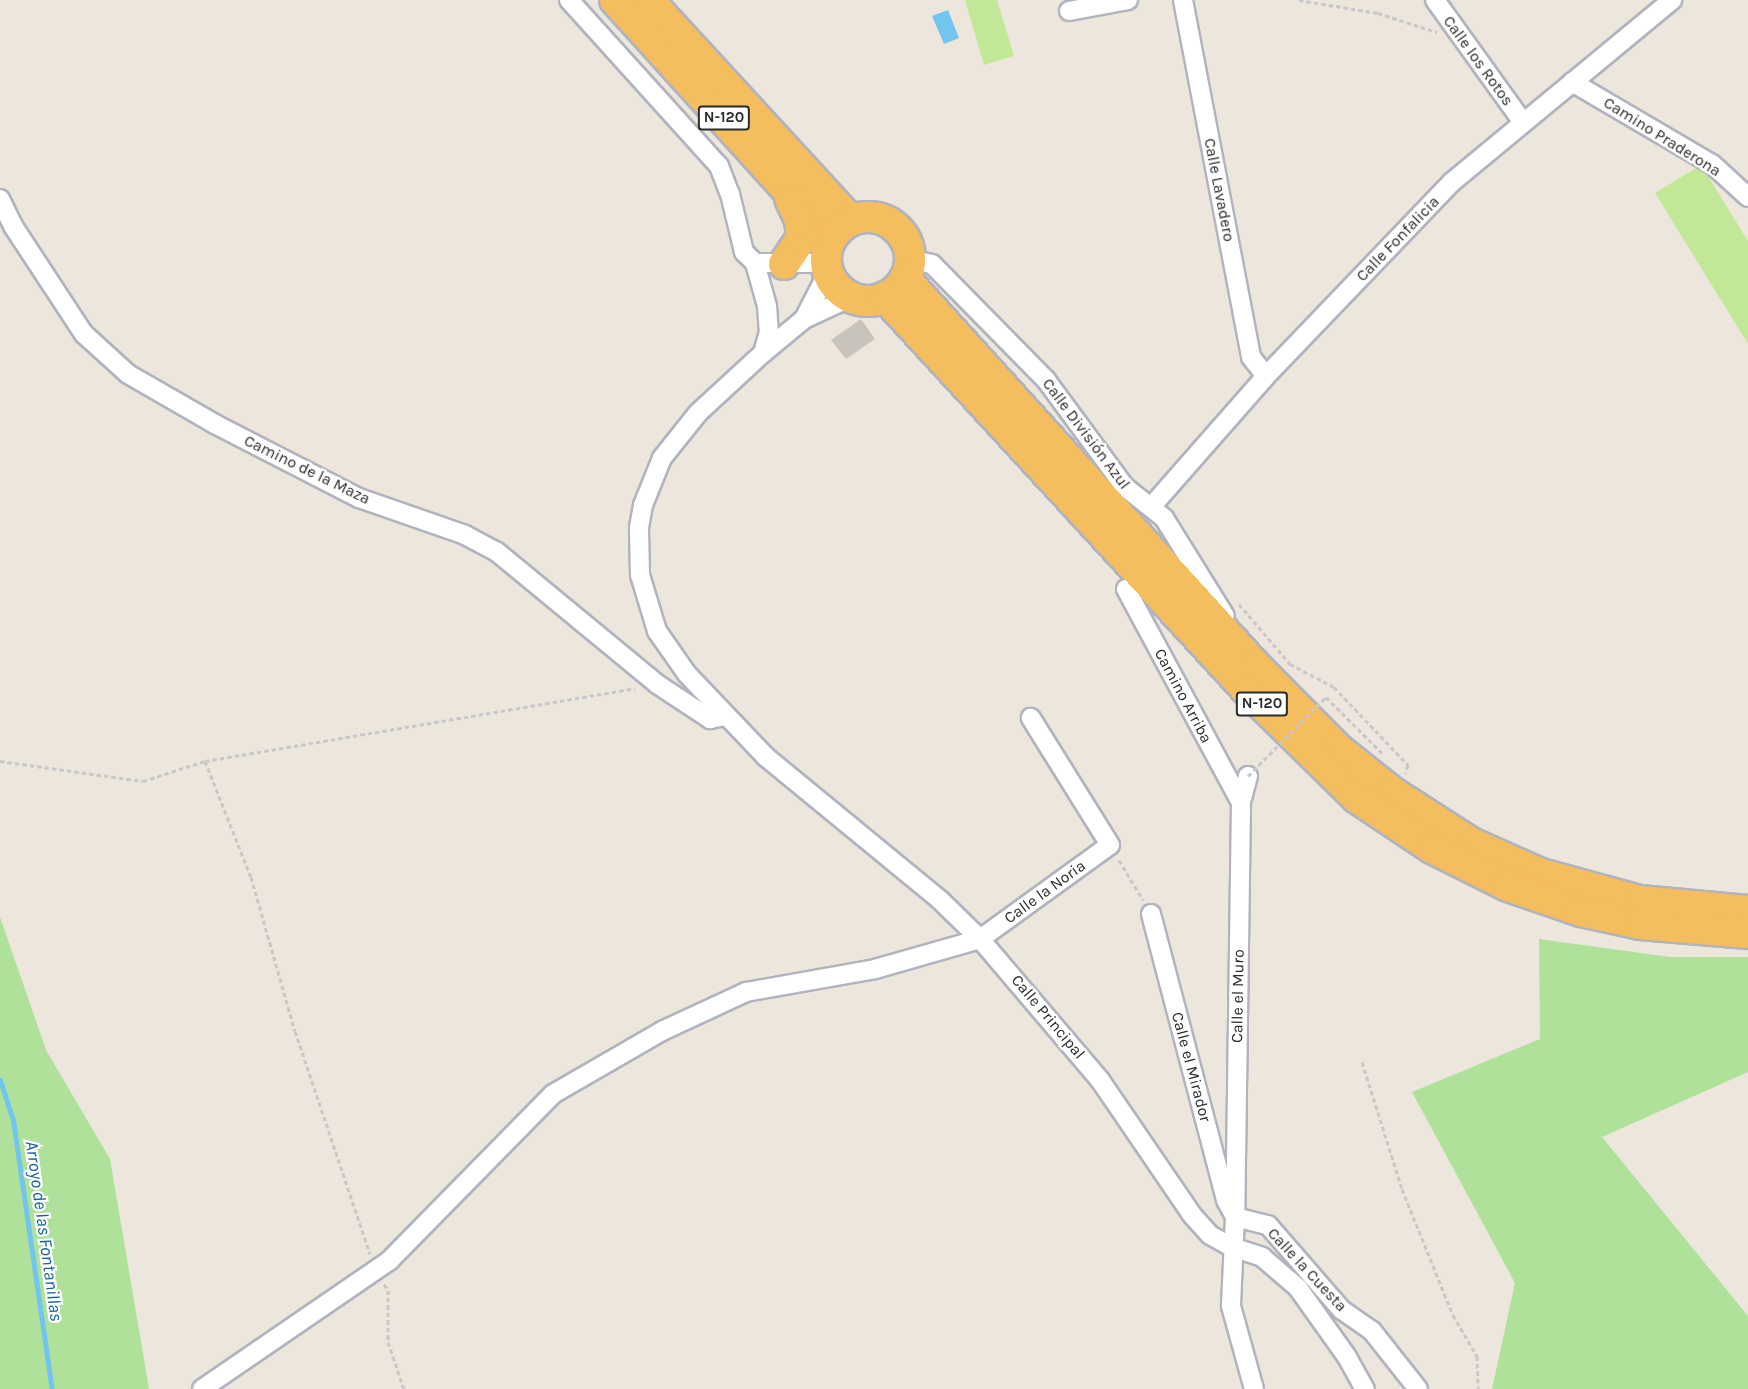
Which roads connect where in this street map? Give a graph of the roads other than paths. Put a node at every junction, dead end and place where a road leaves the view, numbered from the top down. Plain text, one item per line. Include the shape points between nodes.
1 (568, 0) edge
2 (615, 0) edge
3 (648, 0) edge
4 (1128, 0) edge
5 (1184, 0) edge
6 (1435, 0) edge
7 (1672, 0) edge
8 (1069, 11) dead end
9 (1572, 82) junction
10 (1522, 121) junction
11 (784, 185) junction
12 (1748, 197) edge
13 (0, 199) edge
14 (834, 248) junction
15 (770, 264) junction
16 (900, 278) junction
17 (851, 297) junction
18 (804, 319) junction
19 (763, 353) junction
20 (1266, 376) junction
21 (1152, 507) junction
22 (1126, 589) dead end
23 (1254, 663) junction
24 (726, 716) junction
25 (1031, 718) dead end
26 (1248, 776) road end
27 (1241, 803) junction
28 (1748, 911) edge
29 (1151, 914) road end
30 (1748, 933) edge
31 (980, 939) junction
32 (1235, 1217) junction
33 (1232, 1248) junction
34 (202, 1389) edge
35 (1254, 1389) edge
36 (1365, 1389) edge
37 (1418, 1389) edge

1 - 15 street via 718,166 730,195 744,252
2 - 11 highway, N-120
3 - 14 highway, N-120
4 - 8 street
5 - 20 street, Calle Lavadero via 1251,357
6 - 10 street, Calle los Rotos
7 - 9 street, Calle Fonfalicia
9 - 10 street, Calle Fonfalicia
9 - 12 street, Camino Praderona via 1712,164
10 - 20 street, Calle Fonfalicia via 1452,182
11 - 14 highway, N-120
11 - 15 highway via 800,220 802,237
13 - 24 street, Camino de la Maza via 13,226 84,333 128,374 359,498 465,535 497,552 657,684 710,719
14 - 15 street
14 - 16 highway, N-120 via 872,217 892,224 906,241
14 - 17 highway, N-120 via 837,287
14 - 18 street
15 - 19 street via 769,332
16 - 17 highway via 868,301
16 - 21 street, Calle División Azul via 932,264 1028,360 1125,488 1143,505
16 - 23 highway, N-120
16 - 30 highway, N-120 via 1246,689 1357,798 1432,848 1529,893 1581,911 1640,924
17 - 18 street
18 - 19 street, Calle Principal
19 - 24 street, Calle Principal via 679,434 651,480 639,528 640,575 657,631 687,674
20 - 21 street, Calle Fonfalicia
21 - 23 street, Calle División Azul via 1164,518
22 - 27 street, Camino Arriba
23 - 28 highway, N-120 via 1366,773 1471,843 1541,874 1607,893 1674,906
24 - 31 street, Calle Principal via 810,796 939,899
25 - 31 street, Calle la Noria via 1110,845
26 - 27 street, Calle el Muro
27 - 32 street, Calle el Muro
29 - 32 street, Calle el Mirador via 1226,1200
31 - 33 street, Calle Principal via 1100,1080 1192,1215 1210,1235
31 - 34 street, Calle la Noria via 875,969 746,992 662,1031 553,1094 389,1261
32 - 33 street, Calle el Mirador
32 - 37 street, Calle la Cuesta via 1268,1225 1342,1310 1372,1331
33 - 35 street via 1231,1306
33 - 36 street via 1262,1257 1298,1288

